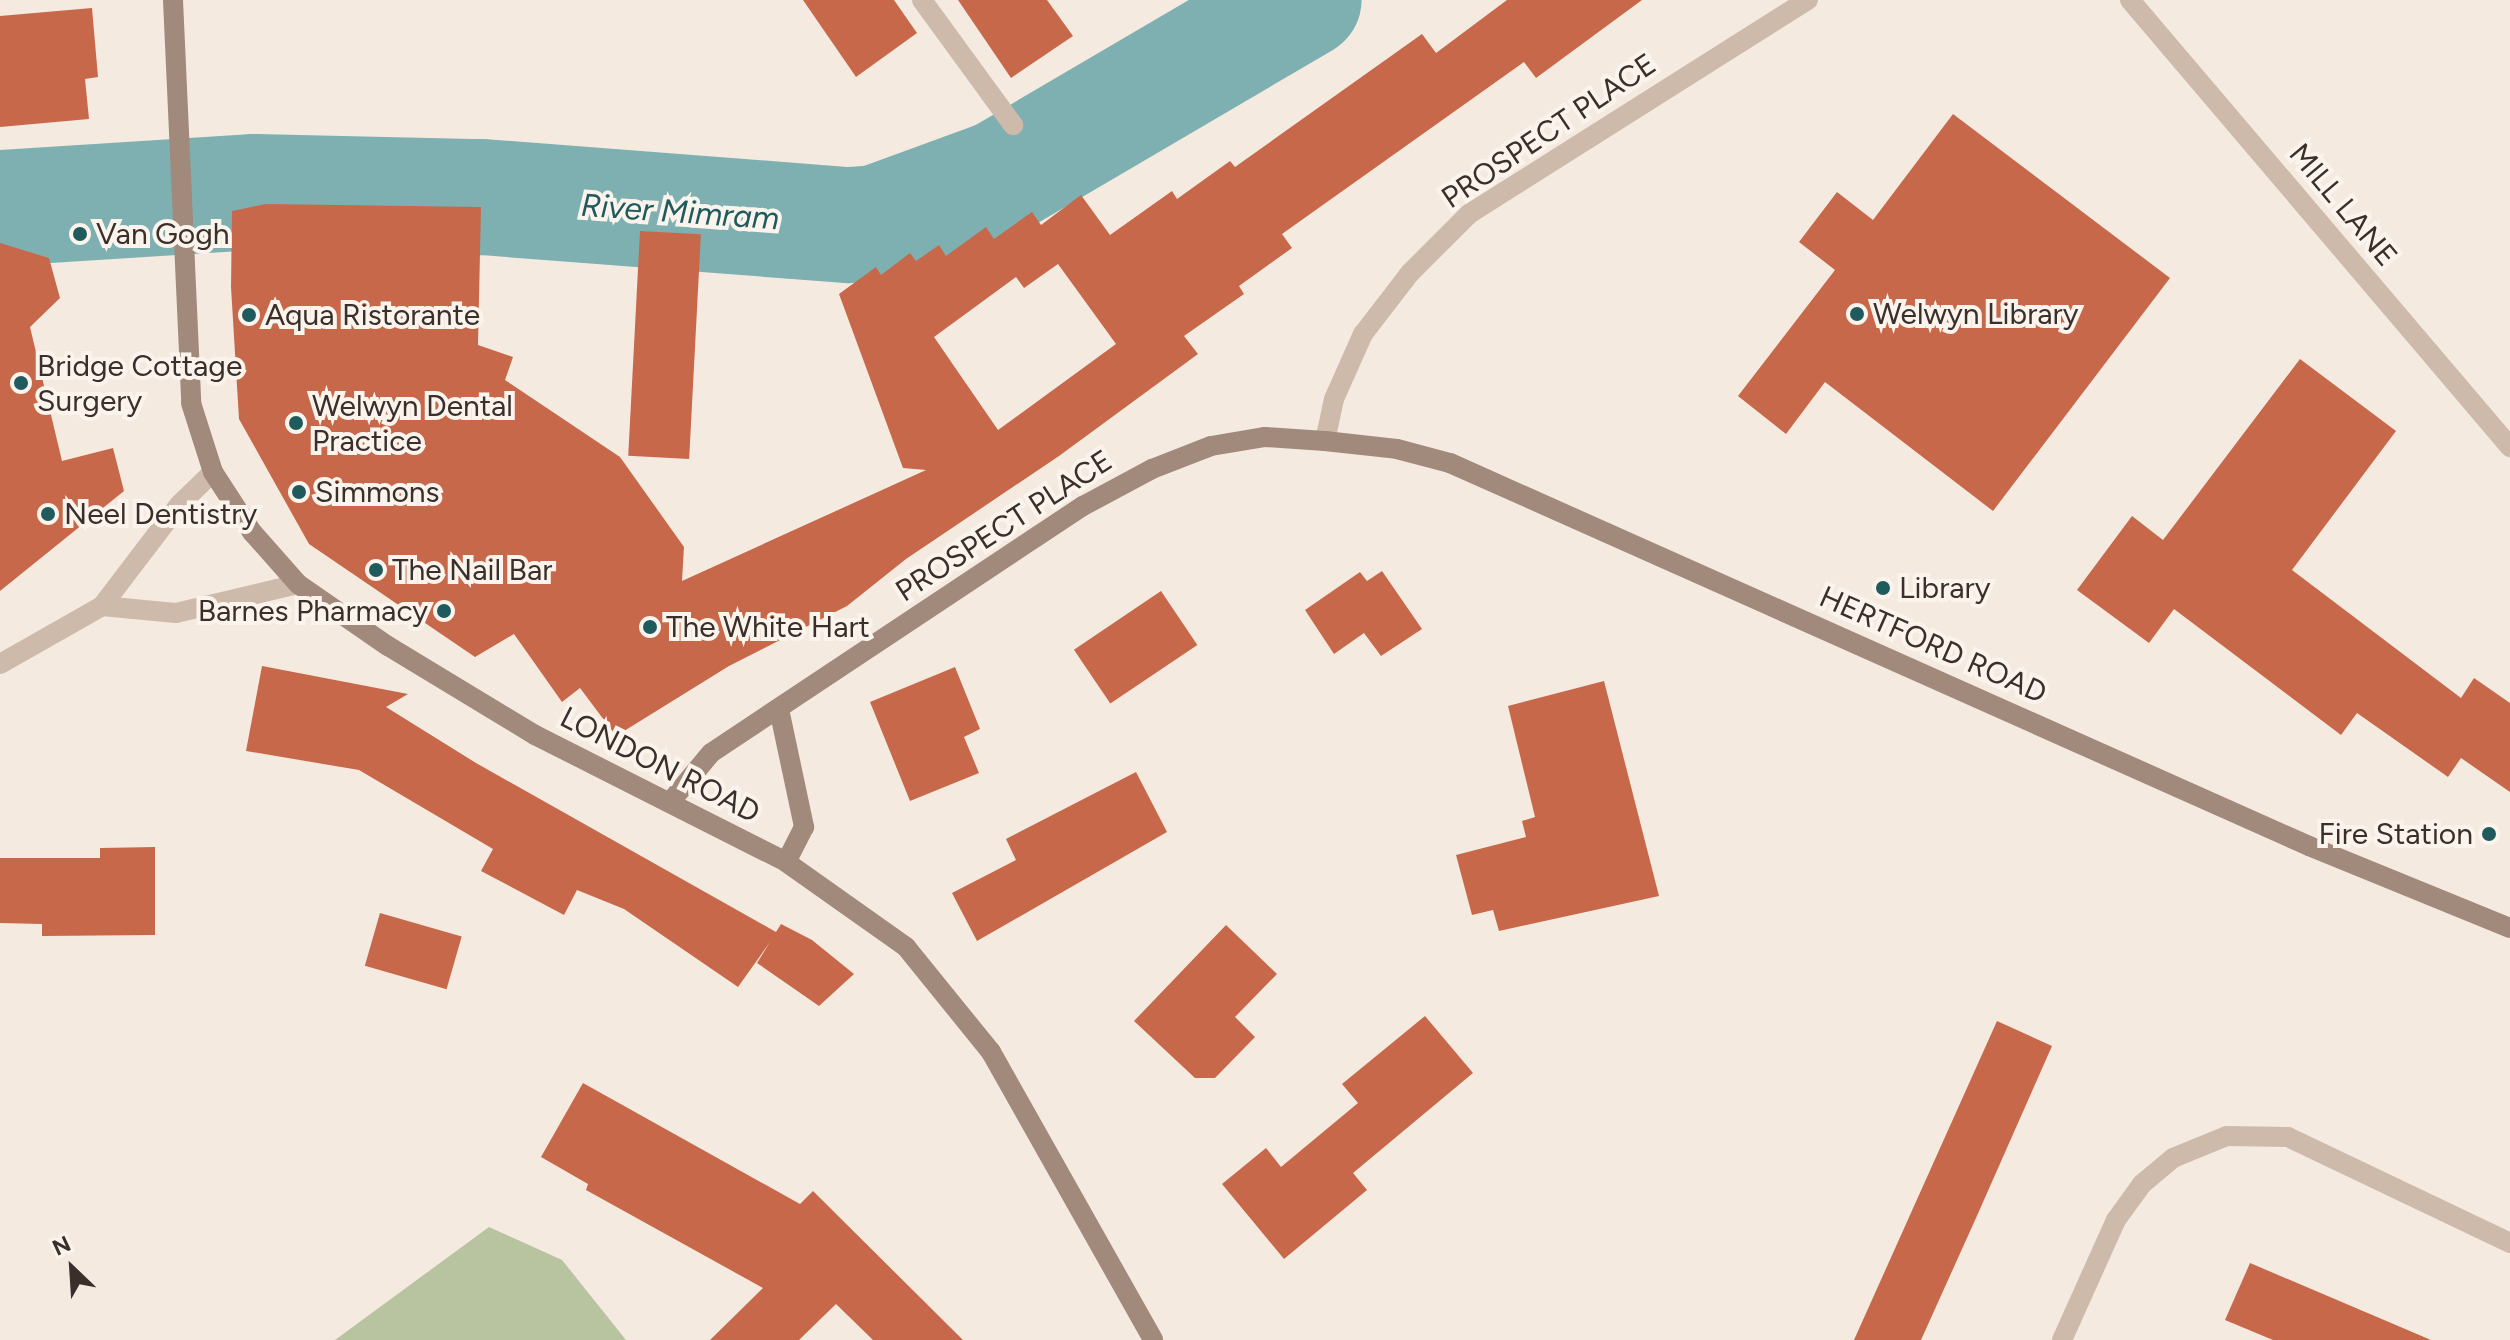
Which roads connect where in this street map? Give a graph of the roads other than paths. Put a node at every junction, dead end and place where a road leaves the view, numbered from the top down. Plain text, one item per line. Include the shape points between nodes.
1 (173, 0) edge
2 (922, 0) edge
3 (1808, 0) edge
4 (2130, 0) edge
5 (1013, 125) dead end
6 (1325, 441) junction
7 (2510, 447) edge
8 (213, 472) junction
9 (298, 584) junction
10 (102, 606) junction
11 (0, 664) edge
12 (779, 709) junction
13 (671, 801) junction
14 (786, 862) junction
15 (2510, 928) edge
16 (2510, 1243) edge
17 (1153, 1340) edge
18 (2062, 1340) edge

1 - 8 street, LONDON ROAD via 185,366
2 - 5 street
3 - 6 street, PROSPECT PLACE via 1469,214 1410,273 1363,334 1334,399
4 - 7 street, MILL LANE
6 - 12 street, PROSPECT PLACE via 1265,437 1211,446 1152,469 1083,506
6 - 15 street, HERTFORD ROAD via 1397,449 1450,463 2309,846
8 - 9 street, LONDON ROAD via 252,532
8 - 10 street via 179,505
9 - 10 street via 176,613
9 - 13 street, LONDON ROAD via 535,735
10 - 11 street
12 - 13 street, PROSPECT PLACE via 711,753
12 - 14 street via 804,827
13 - 14 street, LONDON ROAD
14 - 17 street, LONDON ROAD via 877,923 951,998 1029,1112
16 - 18 street via 2288,1137 2227,1136 2173,1158 2142,1184 2116,1220

